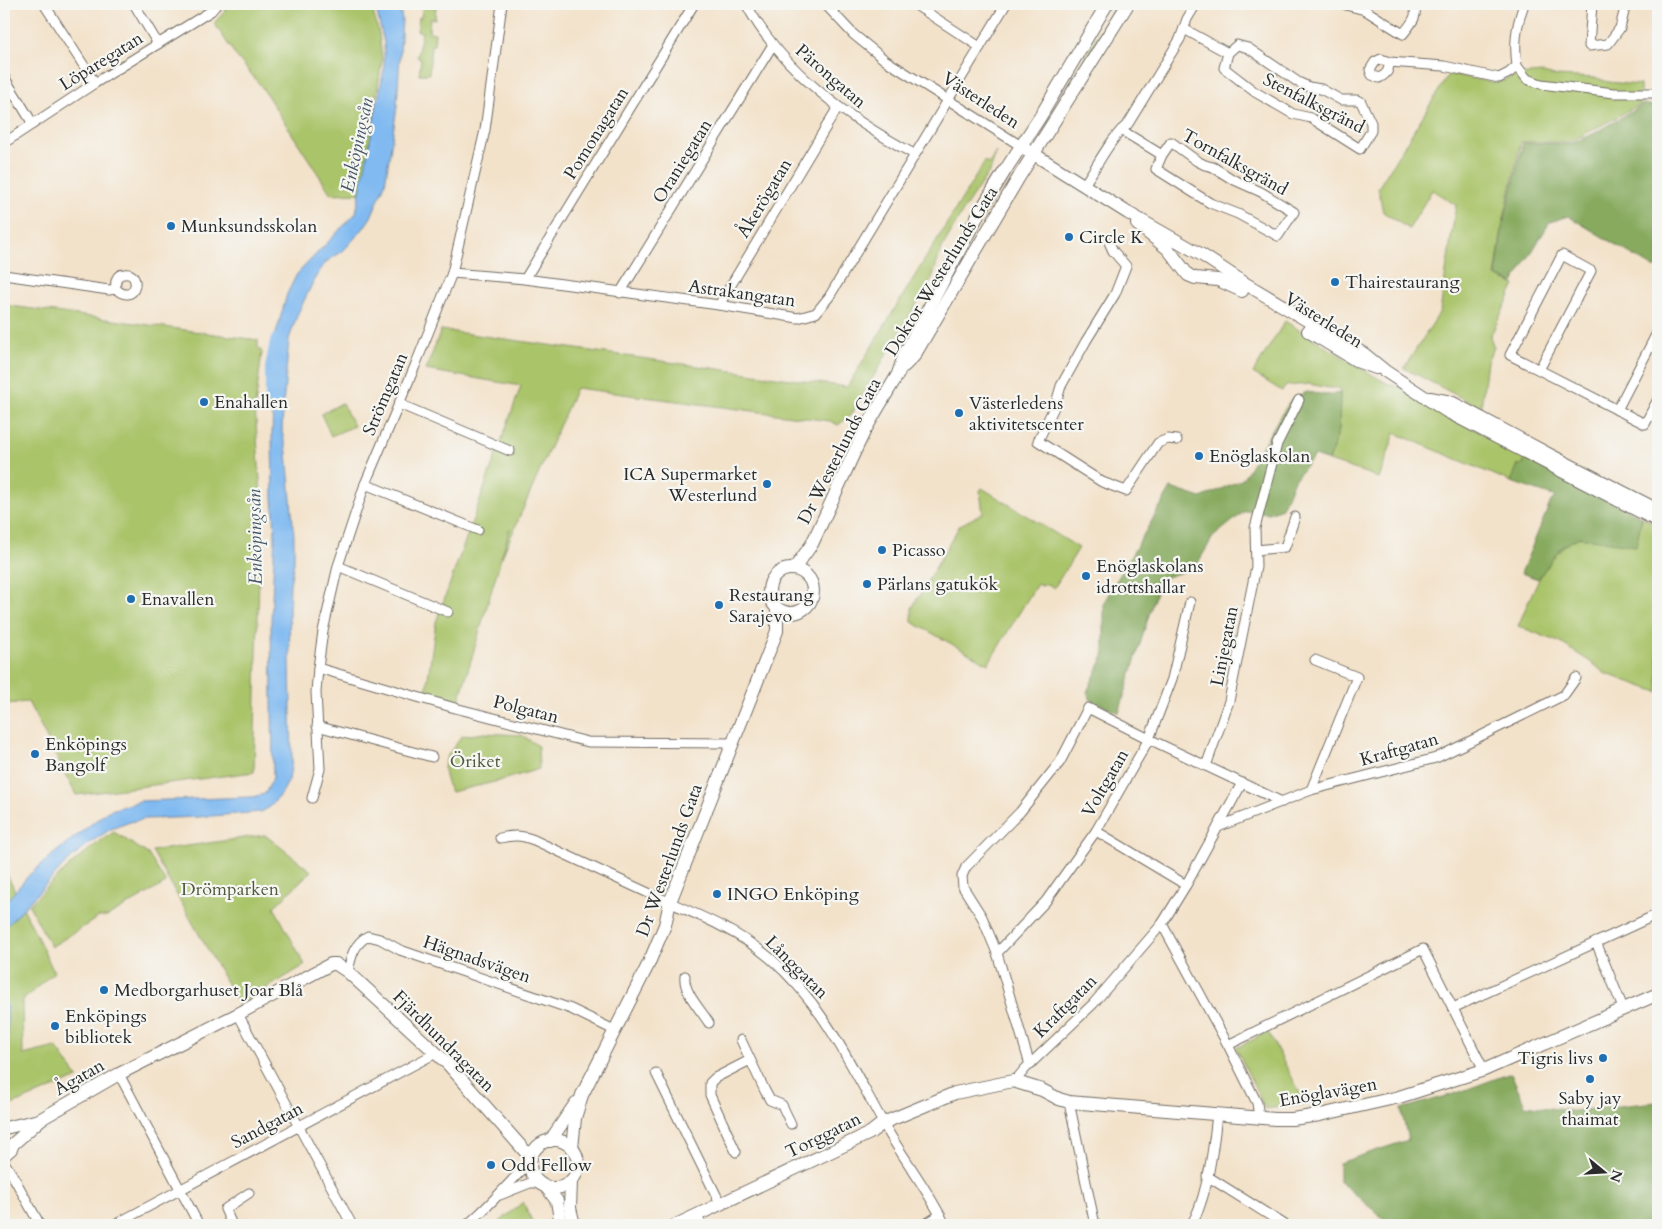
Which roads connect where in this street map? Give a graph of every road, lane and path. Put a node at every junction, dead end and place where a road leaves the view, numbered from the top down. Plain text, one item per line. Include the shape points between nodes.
1 (44, 4) edge
2 (134, 4) edge
3 (502, 4) edge
4 (694, 4) edge
5 (746, 4) edge
6 (825, 4) edge
7 (1006, 4) edge
8 (1107, 4) edge
9 (1128, 4) edge
10 (1196, 4) edge
11 (1342, 4) edge
12 (1412, 4) edge
13 (1524, 4) edge
14 (1592, 4) edge
15 (1626, 4) edge
16 (216, 5) edge
17 (917, 5) edge
18 (1184, 29) junction
19 (158, 44) junction
20 (772, 46) junction
21 (980, 46) junction
22 (1228, 53) junction
23 (1389, 62) dead end
24 (1517, 66) junction
25 (4, 77) edge
26 (96, 83) junction
27 (1658, 93) edge
28 (948, 99) junction
29 (838, 107) junction
30 (32, 124) junction
31 (1121, 130) junction
32 (4, 143) edge
33 (1021, 146) junction
34 (914, 154) junction
35 (1033, 154) junction
36 (1162, 155) junction
37 (1083, 186) junction
38 (1128, 213) junction
39 (1109, 242) dead end
40 (1207, 259) junction
41 (452, 273) junction
42 (4, 275) edge
43 (1204, 278) junction
44 (525, 279) junction
45 (116, 289) dead end
46 (620, 293) junction
47 (719, 305) junction
48 (1658, 331) edge
49 (1539, 370) junction
50 (1385, 371) junction
51 (898, 374) junction
52 (1425, 396) junction
53 (1658, 399) edge
54 (1299, 400) dead end
55 (399, 404) junction
56 (1618, 410) junction
57 (1176, 440) dead end
58 (510, 451) dead end
59 (365, 484) junction
60 (1658, 510) edge
61 (1295, 517) dead end
62 (1658, 521) edge
63 (478, 530) dead end
64 (1256, 550) junction
65 (338, 566) junction
66 (799, 572) junction
67 (1190, 602) dead end
68 (777, 609) junction
69 (448, 612) dead end
70 (792, 614) junction
71 (777, 631) junction
72 (1315, 660) dead end
73 (318, 668) junction
74 (1576, 678) dead end
75 (317, 726) junction
76 (1148, 739) junction
77 (732, 743) junction
78 (432, 757) dead end
79 (1206, 766) junction
80 (1242, 783) junction
81 (1311, 790) junction
82 (312, 798) dead end
83 (1282, 802) junction
84 (1218, 827) junction
85 (1096, 831) junction
86 (500, 838) dead end
87 (1186, 886) junction
88 (670, 902) junction
89 (1658, 914) edge
90 (1162, 924) junction
91 (1596, 942) junction
92 (997, 953) junction
93 (348, 972) junction
94 (686, 976) dead end
95 (1658, 994) edge
96 (1453, 1008) junction
97 (1623, 1008) junction
98 (238, 1014) junction
99 (709, 1023) dead end
100 (614, 1030) junction
101 (741, 1040) dead end
102 (1228, 1045) junction
103 (436, 1053) junction
104 (750, 1060) junction
105 (1030, 1065) junction
106 (1484, 1070) junction
107 (656, 1073) dead end
108 (119, 1074) junction
109 (1015, 1081) junction
110 (988, 1086) joint
111 (582, 1095) junction
112 (1069, 1102) junction
113 (1217, 1114) junction
114 (1259, 1117) junction
115 (42, 1119) junction
116 (883, 1123) junction
117 (791, 1124) dead end
118 (300, 1126) junction
119 (4, 1128) edge
120 (513, 1137) junction
121 (545, 1143) junction
122 (572, 1149) junction
123 (736, 1152) dead end
124 (7, 1153) edge
125 (530, 1160) junction
126 (1207, 1176) junction
127 (571, 1181) junction
128 (543, 1186) junction
129 (180, 1189) junction
130 (249, 1193) dead end
131 (496, 1197) junction
132 (720, 1203) junction
133 (940, 1215) junction
134 (699, 1221) edge
135 (40, 1225) edge
136 (114, 1225) edge
137 (199, 1225) edge
138 (232, 1225) edge
139 (352, 1225) edge
140 (467, 1225) edge
141 (561, 1225) edge
142 (574, 1225) edge
143 (676, 1225) edge
144 (924, 1225) edge
145 (945, 1225) edge
146 (1095, 1225) edge
147 (1191, 1225) edge
148 (1283, 1225) edge

1 - 26 street
2 - 19 street
3 - 41 street, Strömgatan via 485,130
4 - 44 street, Pomonagatan
5 - 20 street, Pärongatan
6 - 28 street, Västerleden via 868,48
7 - 21 street, Astrakangatan
8 - 33 street, Doktor Westerlunds Gata
9 - 35 street, Doktor Westerlunds Gata
10 - 18 street
11 - 12 street via 1365,10 1403,34 1416,14
13 - 24 street via 1517,25
14 - 15 street via 1589,46 1608,44 1620,28
16 - 19 street, Löparegatan
17 - 21 street
18 - 22 street
18 - 31 street via 1128,124
19 - 26 street, Löparegatan
20 - 29 street, Pärongatan
20 - 46 street, Oraniegatan
21 - 28 street, Astrakangatan
22 - 22 street, Stenfalksgränd via 1224,68 1254,92 1293,114 1310,118 1360,149 1371,131 1371,123 1361,102 1342,100 1298,82 1248,48 1237,45
23 - 24 street via 1444,66 1499,78
24 - 27 street via 1527,79 1541,84 1614,93
25 - 30 street
26 - 30 street, Löparegatan
28 - 33 street, Västerleden
28 - 34 street, Astrakangatan
29 - 34 street, Pärongatan via 881,137
29 - 47 street, Åkerögatan
30 - 32 street, Löparegatan
31 - 36 street, Tornfalksgränd
31 - 37 street
33 - 35 street, Västerleden
33 - 51 street, Doktor Westerlunds Gata via 978,215 905,353
34 - 47 street, Astrakangatan via 829,297 816,313 798,318
35 - 37 street, Västerleden
35 - 51 street, Doktor Westerlunds Gata via 914,356
36 - 36 street, Tornfalksgränd via 1156,169 1210,203 1278,236 1294,212 1197,161 1171,142
37 - 38 street, Västerleden
38 - 40 street, Västerleden
38 - 43 street, Västerleden via 1168,249 1188,275
39 - 57 street via 1126,266 1123,276 1116,294 1061,386 1038,441 1102,482 1126,491 1158,443
40 - 43 street via 1208,272
40 - 50 street, Västerleden via 1364,354
41 - 44 street, Astrakangatan
41 - 55 street, Strömgatan
42 - 45 street
43 - 50 street, Västerleden via 1218,280 1245,292 1359,362
44 - 46 street, Astrakangatan
46 - 47 street, Astrakangatan
48 - 56 street
49 - 49 street via 1510,354 1562,255 1591,271
49 - 56 street
50 - 52 street, Västerleden
51 - 66 street, Dr Westerlunds Gata via 865,430
52 - 60 street, Västerleden via 1451,402
52 - 62 street, Västerleden via 1446,411
53 - 56 street via 1645,424
54 - 64 street, Linjegatan via 1277,444 1255,528
55 - 58 street
55 - 59 street, Strömgatan
59 - 63 street
59 - 65 street, Strömgatan
61 - 64 street via 1286,547
64 - 79 street, Linjegatan via 1256,567 1229,701
65 - 69 street
65 - 73 street, Strömgatan
66 - 68 street, Dr Westerlunds Gata via 784,570 772,580 770,599
66 - 70 street, Dr Westerlunds Gata via 812,584 812,600 802,611
67 - 76 street, Voltgatan via 1172,679
68 - 70 street
68 - 71 street, Dr Westerlunds Gata
70 - 71 street, Dr Westerlunds Gata
71 - 77 street, Dr Westerlunds Gata
72 - 81 street via 1356,677
73 - 75 street, Strömgatan
73 - 77 street, Polgatan via 588,742
74 - 81 street, Kraftgatan via 1564,695 1436,758
75 - 78 street
75 - 82 street, Strömgatan via 320,769
76 - 79 street
76 - 85 street, Voltgatan
76 - 92 street via 1088,708 1060,762 1020,812 963,871 963,887 982,917
77 - 88 street, Dr Westerlunds Gata
79 - 80 street
80 - 83 street
80 - 84 street, Kraftgatan
81 - 83 street, Kraftgatan
83 - 84 street, Kraftgatan
84 - 87 street, Kraftgatan
85 - 87 street
85 - 92 street, Voltgatan via 1046,900
86 - 88 street, Långgatan via 514,835 534,840
87 - 90 street, Kraftgatan
88 - 100 street, Dr Westerlunds Gata via 648,965
88 - 116 street, Långgatan via 715,922 746,941 787,975 826,1020
89 - 91 street
90 - 102 street
90 - 105 street, Kraftgatan via 1093,1004
91 - 96 street
91 - 97 street
92 - 105 street
93 - 98 street, Ågatan via 331,964
93 - 100 street, Hägnadsvägen via 354,949 368,936 571,1009
93 - 103 street, Fjärdhundragatan
94 - 99 street via 689,992
95 - 97 street, Enöglavägen
96 - 102 street via 1423,950
96 - 106 street
97 - 106 street, Enöglavägen
98 - 108 street, Ågatan
98 - 118 street
100 - 111 street, Dr Westerlunds Gata
101 - 104 street
102 - 114 street via 1257,1103
103 - 118 street, Sandgatan
103 - 120 street, Fjärdhundragatan
104 - 117 street via 770,1100 782,1105
104 - 123 street via 710,1083 710,1094
105 - 109 street, Kraftgatan
106 - 114 street, Enöglavägen via 1349,1109 1292,1120
107 - 132 street
108 - 115 street, Ågatan
108 - 129 street
109 - 110 street, Enöglavägen
109 - 112 street, Enöglavägen
110 - 116 street, Torggatan via 955,1093
111 - 121 street, Dr Westerlunds Gata
111 - 122 street, Dr Westerlunds Gata via 575,1118
112 - 113 street, Enöglavägen
112 - 146 street
113 - 114 street, Enöglavägen
113 - 126 street
115 - 119 street, Ågatan
115 - 124 street, Ågatan
116 - 132 street, Torggatan via 870,1133
116 - 133 street, Långgatan
118 - 129 street, Sandgatan
118 - 139 street
119 - 124 street, Ågatan via 12,1135
120 - 121 street
120 - 125 street, Fjärdhundragatan
121 - 122 street via 558,1141
121 - 125 street, Dr Westerlunds Gata
122 - 127 street, Dr Westerlunds Gata via 578,1169
124 - 135 street via 14,1176
125 - 128 street via 530,1170
125 - 131 street
126 - 147 street
126 - 148 street
127 - 128 street via 556,1188
127 - 142 street
128 - 131 street via 530,1183
128 - 141 street via 557,1202
129 - 136 street, Sandgatan
129 - 137 street
130 - 138 street via 224,1209
131 - 140 street
132 - 134 street, Torggatan
133 - 144 street
133 - 145 street, Långgatan
134 - 143 street, Torggatan

